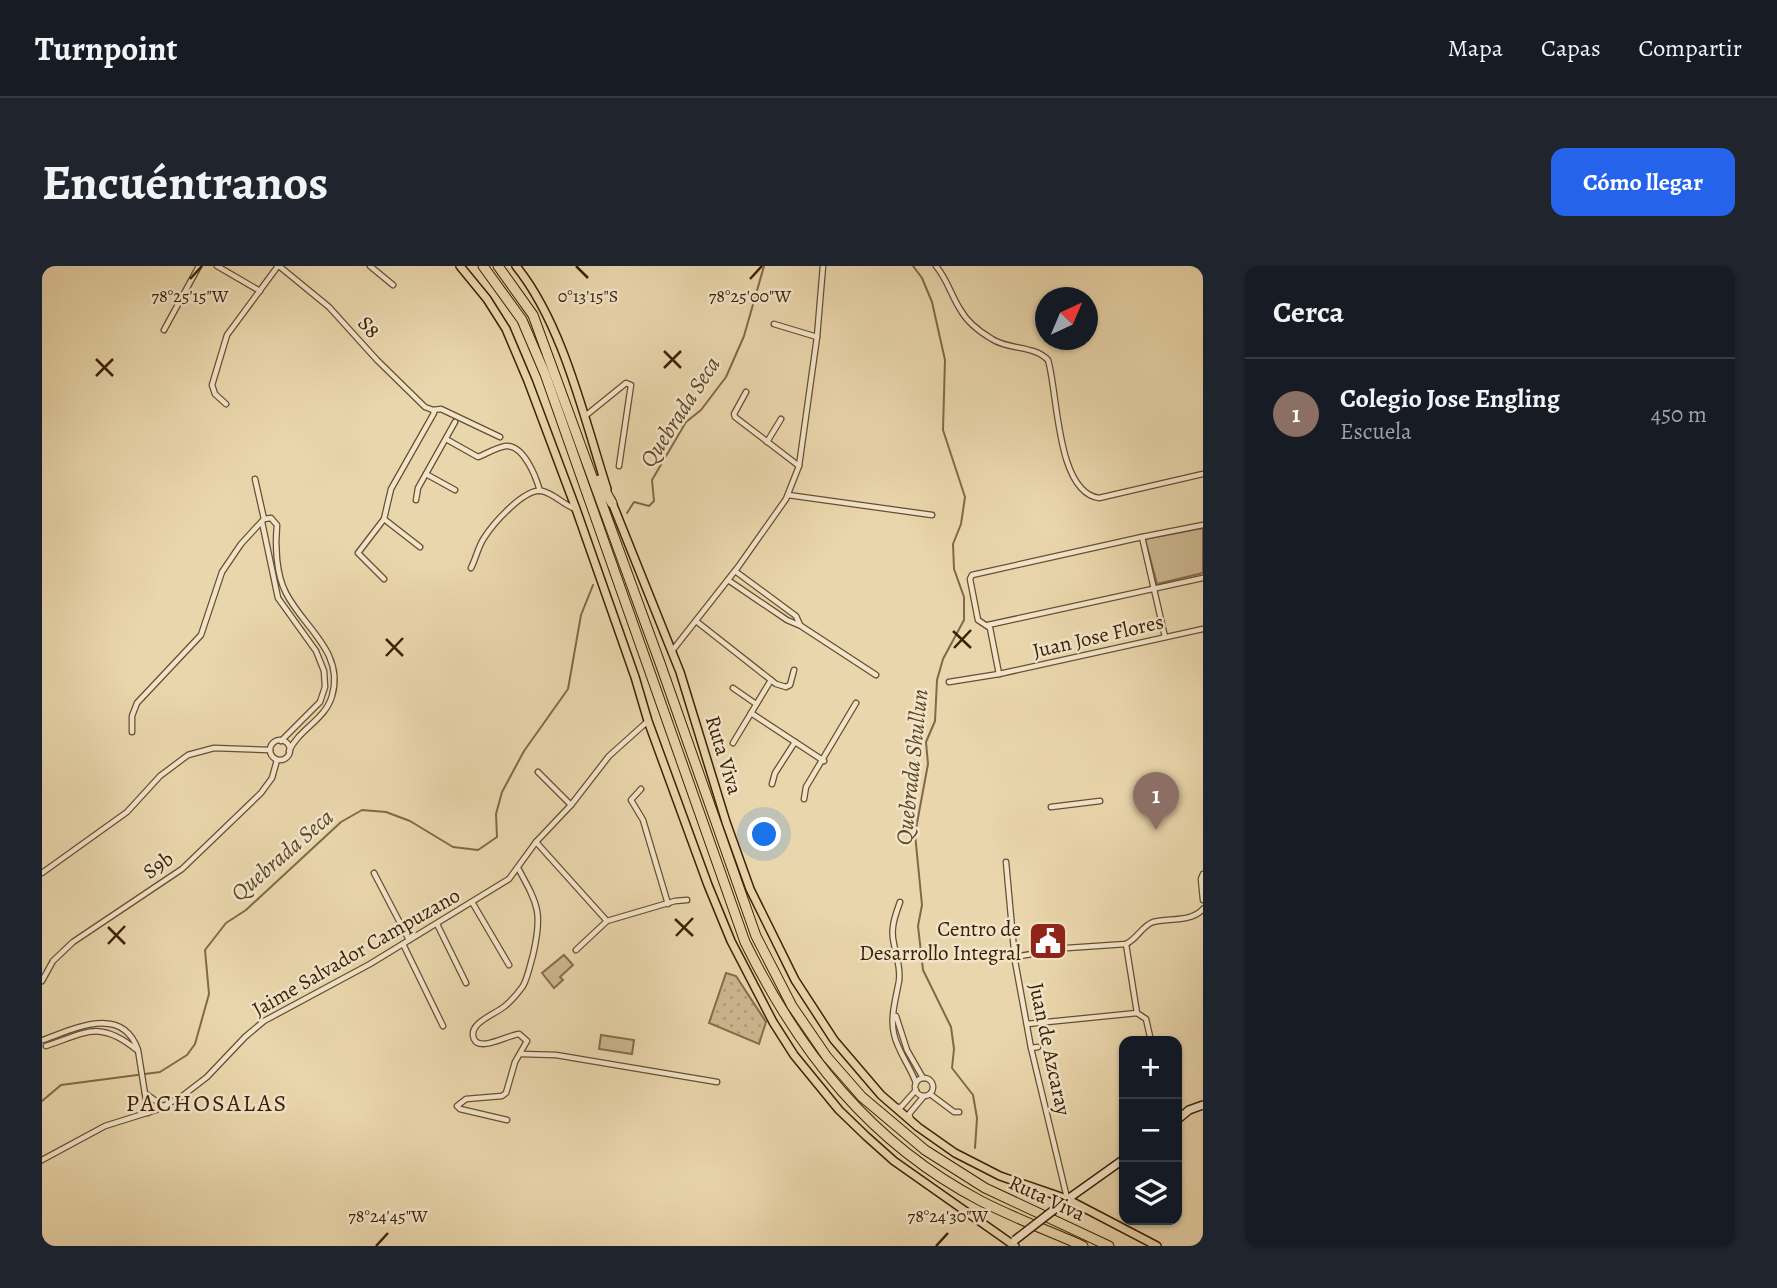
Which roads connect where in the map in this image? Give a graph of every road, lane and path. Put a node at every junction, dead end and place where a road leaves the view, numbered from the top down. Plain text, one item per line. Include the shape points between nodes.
1 (199, 266) edge
2 (216, 266) edge
3 (279, 266) edge
4 (370, 266) edge
5 (460, 266) edge
6 (483, 266) edge
7 (498, 266) edge
8 (516, 266) edge
9 (823, 266) edge
10 (936, 266) edge
11 (393, 285) dead end
12 (260, 291) junction
13 (775, 324) dead end
14 (164, 330) dead end
15 (817, 337) junction
16 (747, 392) dead end
17 (226, 404) dead end
18 (433, 410) junction
19 (583, 417) junction
20 (781, 419) dead end
21 (455, 422) dead end
22 (500, 437) dead end
23 (446, 439) junction
24 (767, 442) junction
25 (587, 461) junction
26 (619, 466) dead end
27 (799, 466) junction
28 (426, 474) junction
29 (1203, 474) edge
30 (256, 479) dead end
31 (455, 490) dead end
32 (540, 491) junction
33 (788, 495) junction
34 (416, 500) dead end
35 (611, 503) junction
36 (576, 509) junction
37 (932, 515) dead end
38 (384, 519) junction
39 (263, 520) junction
40 (1203, 525) edge
41 (1142, 537) junction
42 (420, 547) dead end
43 (471, 568) dead end
44 (735, 571) junction
45 (1203, 578) edge
46 (384, 579) dead end
47 (728, 580) junction
48 (1154, 588) junction
49 (696, 621) junction
50 (988, 625) junction
51 (801, 626) junction
52 (1203, 629) edge
53 (1165, 637) junction
54 (672, 651) junction
55 (794, 670) dead end
56 (999, 674) junction
57 (876, 675) dead end
58 (771, 680) junction
59 (948, 682) dead end
60 (733, 688) dead end
61 (856, 703) dead end
62 (756, 704) junction
63 (751, 713) junction
64 (648, 721) junction
65 (132, 732) dead end
66 (281, 741) junction
67 (794, 742) junction
68 (733, 743) dead end
69 (270, 750) junction
70 (289, 751) junction
71 (277, 760) junction
72 (824, 761) junction
73 (538, 772) dead end
74 (772, 783) dead end
75 (640, 789) dead end
76 (804, 799) dead end
77 (1100, 801) dead end
78 (571, 805) junction
79 (1051, 807) dead end
80 (536, 842) junction
81 (1006, 862) dead end
82 (517, 868) junction
83 (42, 873) edge
84 (374, 873) dead end
85 (1203, 874) edge
86 (687, 900) dead end
87 (1203, 900) edge
88 (472, 902) junction
89 (900, 902) dead end
90 (668, 904) junction
91 (1203, 909) edge
92 (607, 921) junction
93 (437, 924) junction
94 (409, 940) junction
95 (403, 944) junction
96 (1126, 944) junction
97 (576, 950) dead end
98 (1014, 957) junction
99 (509, 965) dead end
100 (42, 981) edge
101 (466, 984) dead end
102 (895, 1013) junction
103 (1140, 1014) junction
104 (1027, 1024) junction
105 (443, 1026) dead end
106 (1150, 1036) edge
107 (43, 1040) edge
108 (1038, 1047) dead end
109 (1031, 1048) junction
110 (45, 1049) edge
111 (138, 1050) junction
112 (521, 1054) junction
113 (923, 1078) junction
114 (717, 1082) dead end
115 (916, 1083) junction
116 (916, 1090) junction
117 (145, 1091) junction
118 (927, 1095) junction
119 (1203, 1105) edge
120 (164, 1106) junction
121 (894, 1107) junction
122 (959, 1112) dead end
123 (148, 1113) junction
124 (1182, 1116) edge
125 (507, 1119) dead end
126 (911, 1121) junction
127 (42, 1160) edge
128 (1120, 1162) edge
129 (1065, 1200) junction
130 (1013, 1244) edge
131 (1083, 1246) edge
132 (1109, 1246) edge
133 (1157, 1246) edge

1 - 14 street
2 - 12 street
3 - 12 street
3 - 18 street, S8 via 330,307 387,369
4 - 11 street
5 - 36 main road via 506,330
6 - 131 highway, Ruta Viva via 522,320 545,374 746,942 777,1003 818,1064 855,1105 918,1161 982,1201
7 - 25 highway, Ruta Viva via 533,315
8 - 19 main road, Ruta Viva via 545,309
9 - 15 street
10 - 29 street via 964,315 979,330 999,344 1040,353 1048,360 1061,439 1078,486 1086,495 1099,498
12 - 17 street via 227,335 214,374 215,394
13 - 15 street
15 - 27 street
16 - 24 street via 734,416
18 - 22 street, S8 via 441,409
18 - 38 street via 391,489
19 - 26 street via 626,383 631,385
19 - 35 main road, Ruta Viva
20 - 24 street
21 - 23 street
23 - 28 street
23 - 32 street via 478,457 506,446 516,449 531,466
24 - 27 street
25 - 35 highway
25 - 132 highway, Ruta Viva via 756,936 805,1026 862,1097 925,1150 985,1188
27 - 33 street
28 - 31 street
28 - 34 street
30 - 39 street
32 - 36 street
32 - 43 street via 527,494 506,512 485,537
33 - 37 street
33 - 44 street
35 - 54 main road, Ruta Viva
36 - 64 main road
38 - 42 street
38 - 46 street via 358,553
39 - 65 street via 222,572 201,635 137,703
39 - 66 street via 278,598 316,651 325,679 320,702
39 - 70 street via 271,518 277,524 284,588 326,648 334,670 327,708
40 - 41 street
41 - 48 street
41 - 50 street via 971,578 978,620
44 - 47 street
44 - 51 street via 796,616
45 - 48 street
47 - 49 street
47 - 51 street
48 - 50 street
48 - 53 street
49 - 54 street
49 - 58 street
50 - 56 street
51 - 57 street
52 - 53 street, Juan Jose Flores
53 - 56 street, Juan Jose Flores
54 - 121 main road, Ruta Viva via 733,841 774,941 834,1040
55 - 58 street via 786,687
56 - 59 street, Juan Jose Flores
58 - 62 street
60 - 62 street
61 - 72 street
62 - 63 street
63 - 67 street
63 - 68 street
64 - 78 street, Jaime Salvador Campuzano via 609,756
64 - 130 main road via 731,941 794,1055 839,1110 884,1153
66 - 69 street
66 - 70 street
67 - 72 street
67 - 74 street
69 - 71 street
69 - 83 street via 214,748 188,755 160,776 127,812
70 - 71 street
71 - 100 street, S9b via 261,793 181,869 73,942 53,961
72 - 76 street via 806,787
73 - 78 street
75 - 90 street via 631,800 643,820
77 - 79 street
78 - 80 street, Jaime Salvador Campuzano
80 - 82 street, Jaime Salvador Campuzano
80 - 92 street
81 - 98 street, Juan de Azcaray
82 - 88 street, Jaime Salvador Campuzano via 509,879
82 - 112 street via 540,919 530,966 524,983 505,1007 478,1024 473,1033 478,1044 486,1045 510,1034 524,1036 527,1041
84 - 94 street
85 - 87 street
86 - 90 street
88 - 93 street, Jaime Salvador Campuzano
88 - 99 street
89 - 102 street via 893,925 899,961
90 - 92 street
91 - 96 street via 1196,916 1150,923
92 - 97 street
93 - 94 street, Jaime Salvador Campuzano
93 - 101 street
94 - 95 street, Jaime Salvador Campuzano
95 - 105 street
95 - 120 street, Jaime Salvador Campuzano via 264,1021 207,1077
96 - 98 street
96 - 103 street
98 - 104 street, Juan de Azcaray
102 - 113 street via 907,1050
102 - 115 street via 894,1036
103 - 104 street
103 - 106 street
104 - 109 street, Juan de Azcaray
107 - 110 street
107 - 111 street via 102,1023 130,1035
108 - 109 street
109 - 129 street, Juan de Azcaray
110 - 111 street via 100,1030
111 - 117 street
112 - 114 street via 556,1055
112 - 125 street via 506,1093 466,1099 457,1106
113 - 115 street
113 - 118 street via 933,1085
115 - 116 street
116 - 118 street
116 - 121 street via 901,1107
117 - 120 street
117 - 123 street
118 - 122 street
118 - 126 street via 909,1114
119 - 124 street
120 - 123 street, Jaime Salvador Campuzano
121 - 126 main road, Ruta Viva
123 - 127 street, Jaime Salvador Campuzano via 105,1126
126 - 129 main road, Ruta Viva via 989,1171
128 - 129 street
129 - 130 street, bridge
129 - 133 main road, Ruta Viva

